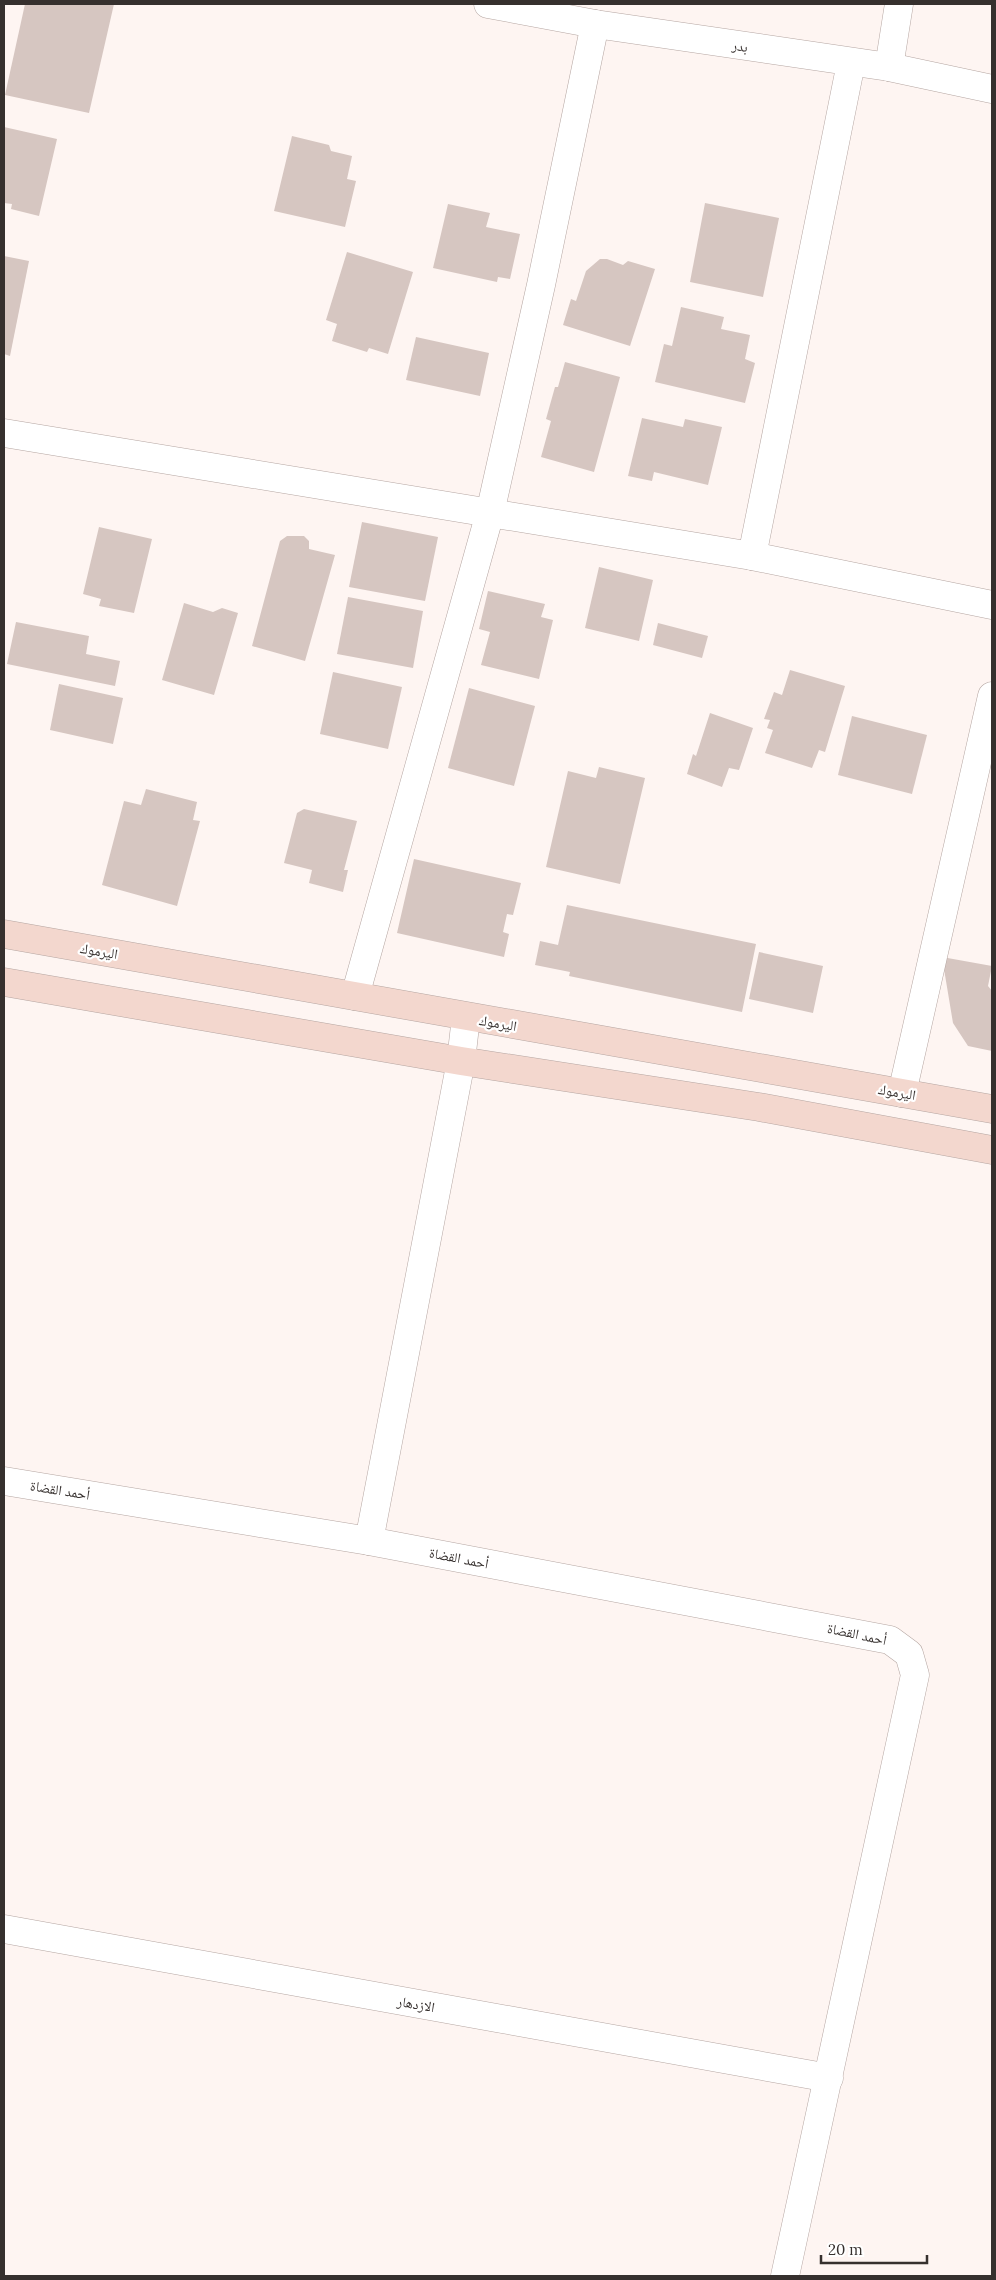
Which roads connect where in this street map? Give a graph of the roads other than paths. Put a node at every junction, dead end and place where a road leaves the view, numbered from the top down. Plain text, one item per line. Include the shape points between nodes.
1 (488, 4) edge
2 (899, 4) edge
3 (595, 24) junction
4 (851, 63) junction
5 (889, 68) junction
6 (992, 89) edge
7 (4, 432) edge
8 (490, 513) junction
9 (752, 556) junction
10 (992, 605) edge
11 (992, 696) edge
12 (4, 934) edge
13 (4, 982) edge
14 (355, 996) junction
15 (466, 1017) junction
16 (461, 1061) junction
17 (902, 1093) junction
18 (992, 1109) edge
19 (992, 1150) edge
20 (4, 1481) edge
21 (369, 1541) junction
22 (4, 1929) edge
23 (828, 2078) junction
24 (785, 2276) edge

1 - 3 street, بدر
2 - 5 street
3 - 4 street, بدر
3 - 8 street
4 - 5 street, بدر
4 - 9 street
5 - 6 street, بدر
7 - 8 street
8 - 9 street
8 - 14 street
9 - 10 street
11 - 17 street
12 - 14 street, اليرموك
13 - 16 street
14 - 15 street, اليرموك
15 - 16 street
15 - 17 street, اليرموك
16 - 19 street via 759,1107
16 - 21 street
17 - 18 street, اليرموك
20 - 21 street, أحمد القضاة
21 - 23 street, أحمد القضاة via 890,1640 909,1654 916,1676
22 - 23 street, الازدهار
23 - 24 street

